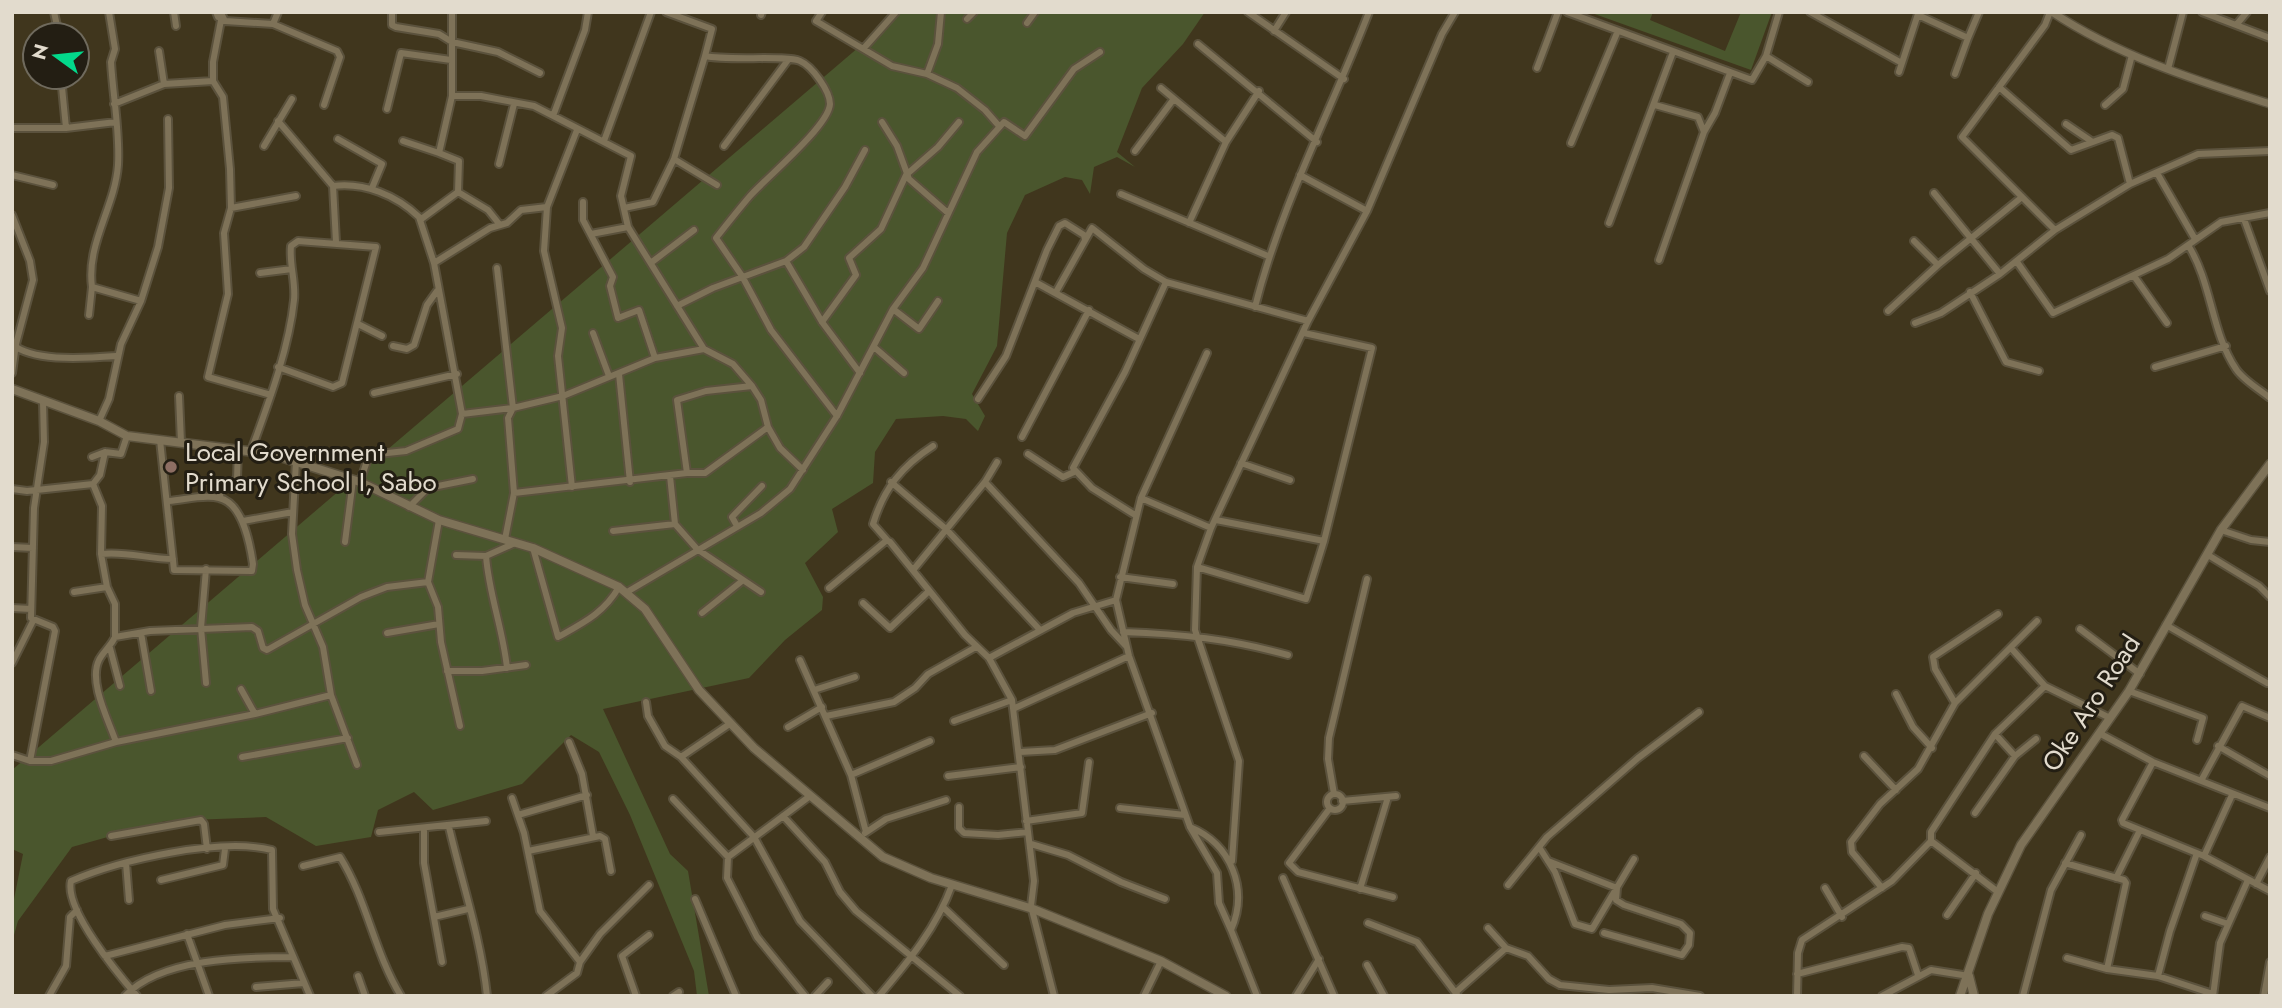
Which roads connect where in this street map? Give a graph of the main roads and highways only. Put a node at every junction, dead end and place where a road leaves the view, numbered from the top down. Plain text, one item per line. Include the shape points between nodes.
1 (12, 389) edge
2 (2270, 464) edge
3 (1969, 976) junction
4 (1226, 996) edge
5 (1960, 996) edge
6 (1974, 996) edge

1 - 4 main road via 127,436 239,448 296,461 356,481 439,520 533,548 623,589 645,609 699,690 760,754 859,839 900,866 1033,909 1161,961
2 - 3 main road, Oke Aro Road via 2221,530 2129,691 2026,837 1998,892
3 - 5 main road, Oke Aro Road
3 - 6 main road

